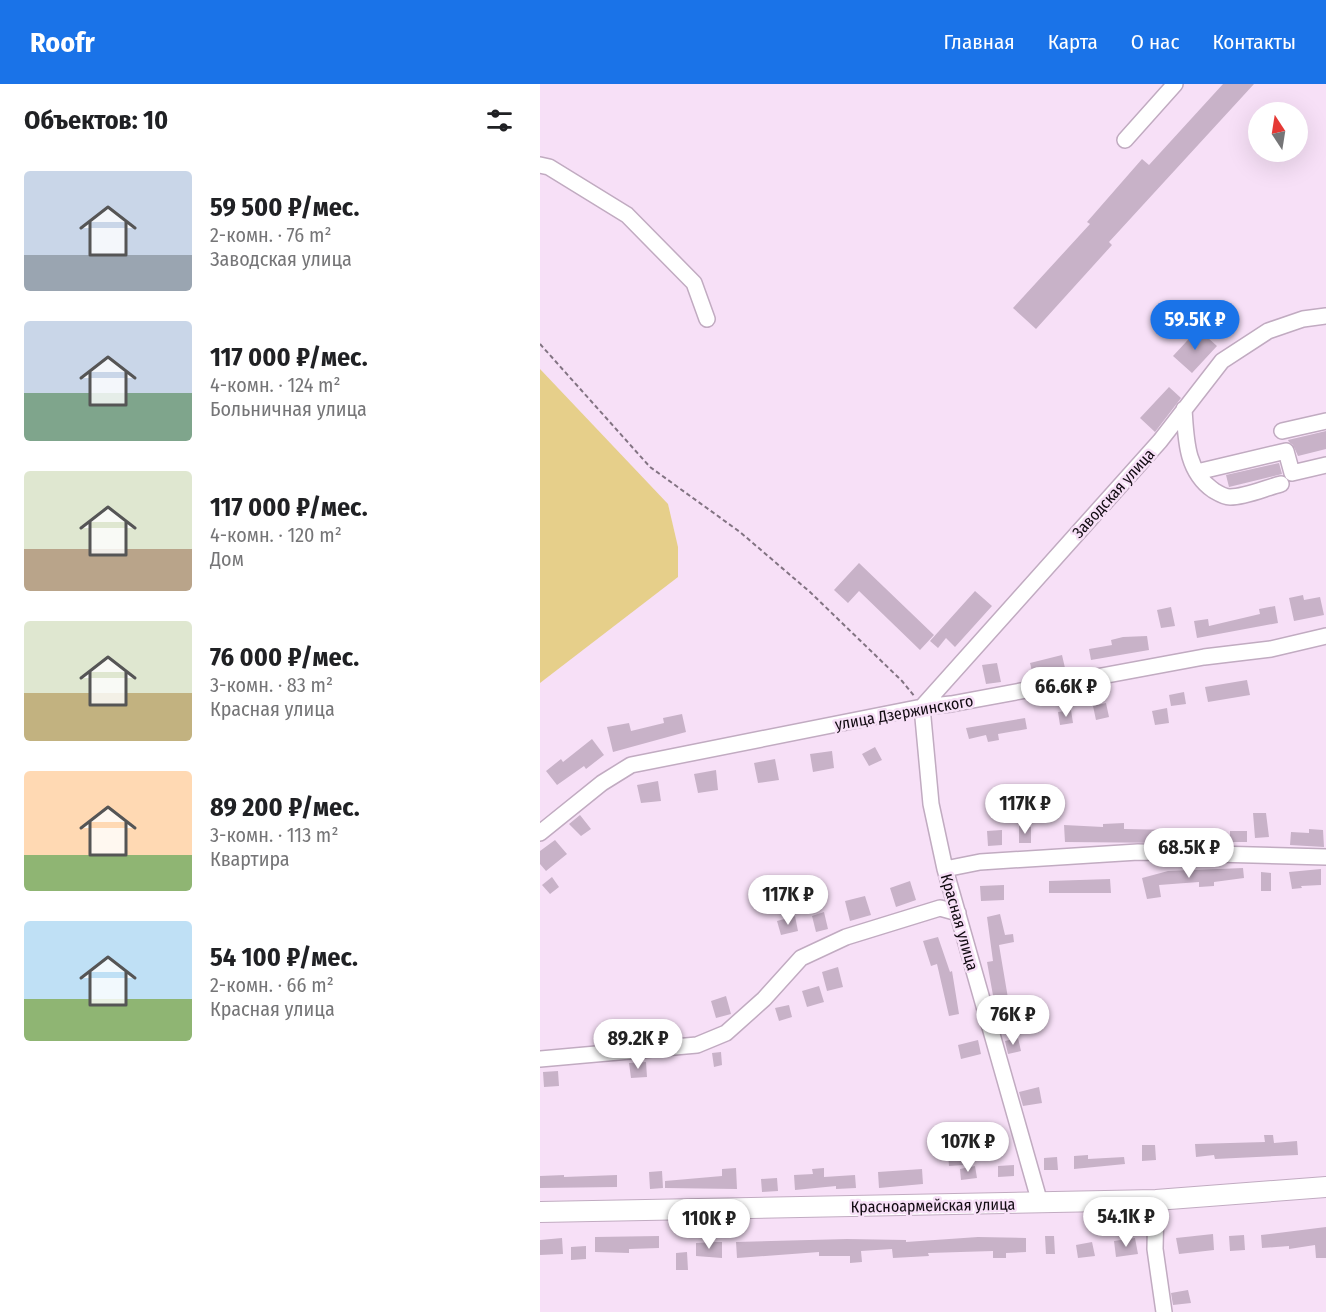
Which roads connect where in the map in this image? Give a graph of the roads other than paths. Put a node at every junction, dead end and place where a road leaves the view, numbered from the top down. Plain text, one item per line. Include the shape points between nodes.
1 (1175, 84) edge
2 (1125, 140) dead end
3 (540, 165) edge
4 (1326, 316) edge
5 (707, 320) dead end
6 (1184, 410) junction
7 (1326, 421) edge
8 (1282, 430) dead end
9 (1326, 465) edge
10 (1197, 472) junction
11 (1281, 484) dead end
12 (1326, 636) edge
13 (922, 707) junction
14 (540, 833) edge
15 (1326, 857) edge
16 (945, 869) junction
17 (950, 887) junction
18 (940, 908) junction
19 (958, 913) junction
20 (540, 1059) edge
21 (1326, 1187) edge
22 (1156, 1200) junction
23 (1040, 1203) junction
24 (540, 1212) edge
25 (1164, 1312) edge

1 - 2 street
3 - 5 street via 627,216 694,283
4 - 6 street, Заводская улица via 1268,331 1240,348 1222,362
6 - 10 street via 1187,447
6 - 13 street, Заводская улица
7 - 8 street
9 - 10 street via 1292,473 1286,451
10 - 11 street via 1204,483 1231,497
12 - 13 street, улица Дзержинского via 1271,649 1204,657
13 - 14 street, улица Дзержинского via 631,765
13 - 16 street, Красная улица via 931,804
15 - 16 street via 1138,852 980,862
16 - 17 street, Красная улица
17 - 18 street
17 - 19 street, Красная улица
18 - 19 street
18 - 20 street via 846,937 801,958 726,1033 697,1045
19 - 23 street, Красная улица
21 - 22 main road, Красноармейская улица
22 - 23 main road, Красноармейская улица
22 - 25 street via 1155,1249
23 - 24 main road, Красноармейская улица

